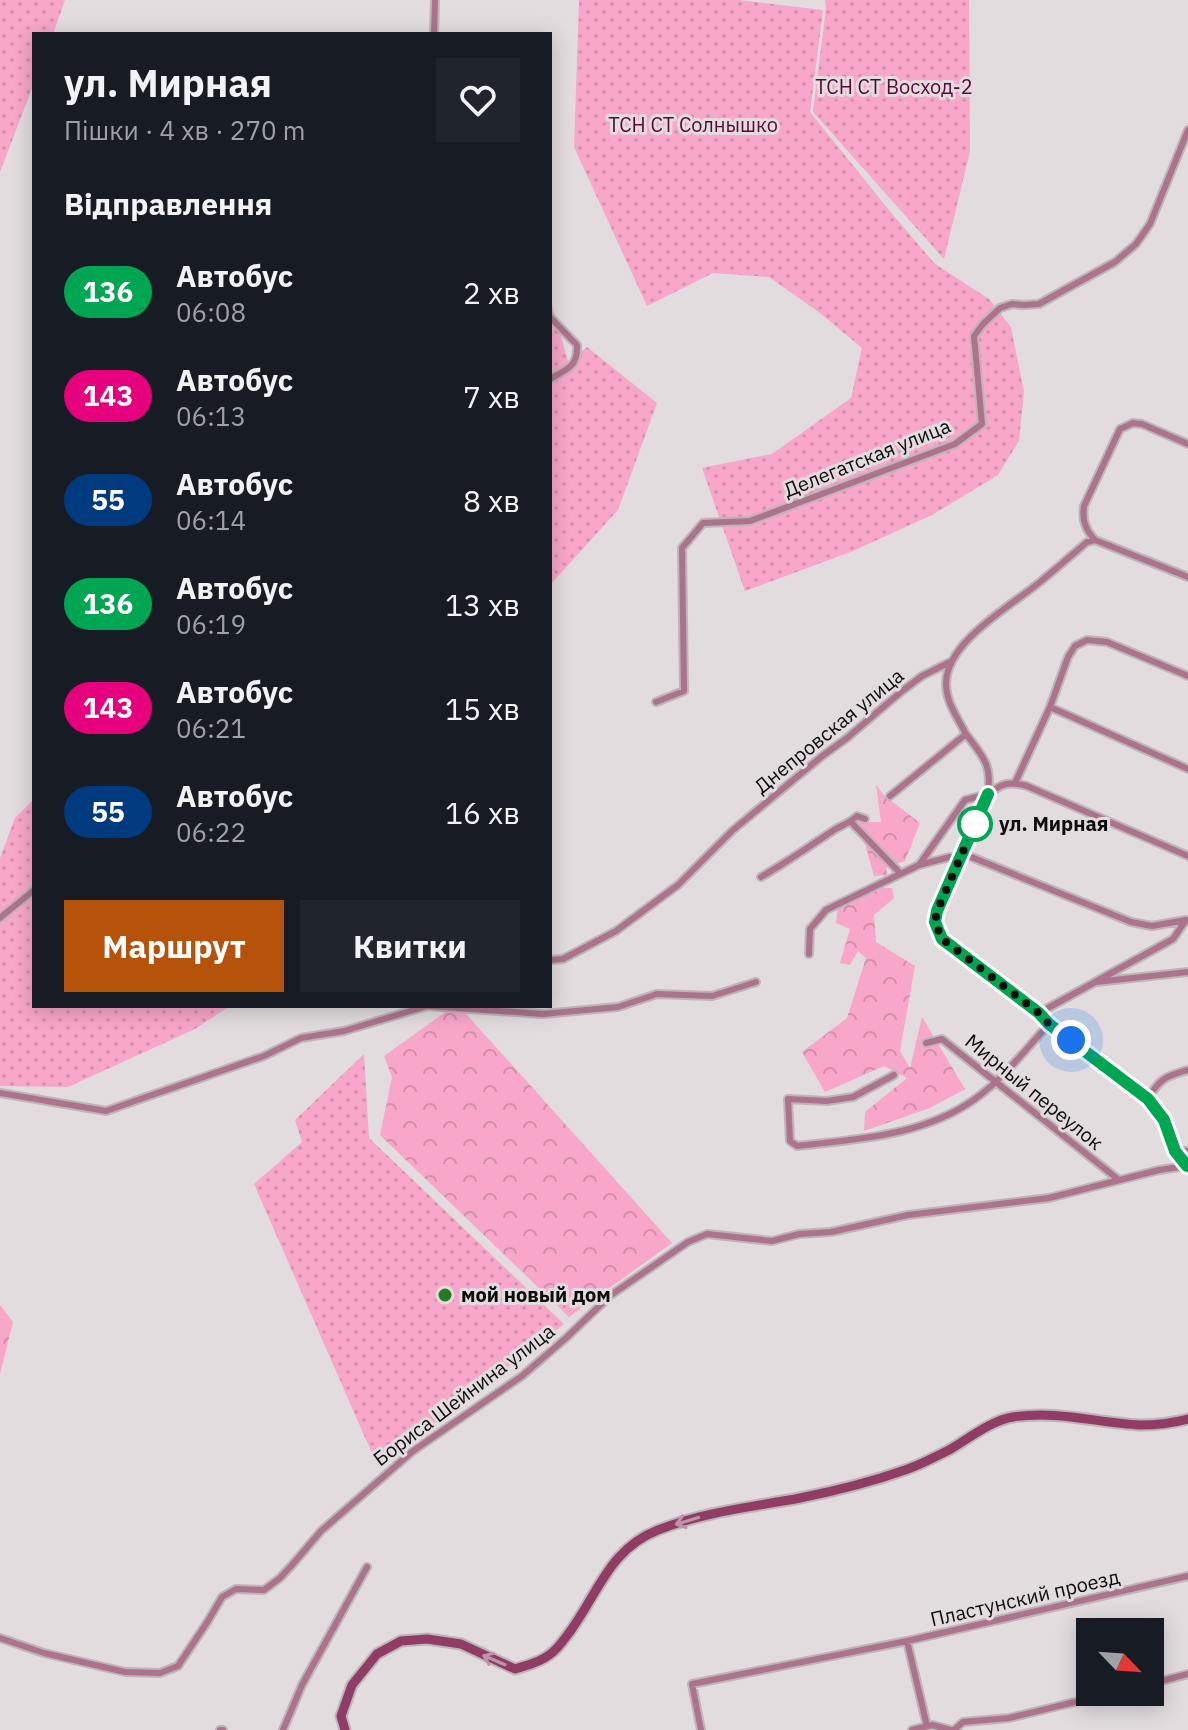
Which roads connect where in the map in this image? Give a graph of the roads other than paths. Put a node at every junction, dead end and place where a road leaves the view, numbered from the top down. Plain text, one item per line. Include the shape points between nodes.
1 (435, 0) edge
2 (434, 32) edge
3 (1188, 130) edge
4 (552, 319) edge
5 (552, 378) edge
6 (1188, 444) edge
7 (1095, 540) junction
8 (1188, 577) edge
9 (950, 662) junction
10 (1188, 676) edge
11 (656, 702) dead end
12 (1050, 707) junction
13 (966, 734) junction
14 (1188, 769) edge
15 (1015, 783) junction
16 (988, 794) junction
17 (890, 796) dead end
18 (865, 819) dead end
19 (851, 822) junction
20 (964, 854) junction
21 (1188, 856) edge
22 (960, 862) junction
23 (919, 865) junction
24 (900, 873) junction
25 (761, 877) dead end
26 (32, 892) edge
27 (0, 918) edge
28 (1187, 918) edge
29 (809, 954) dead end
30 (552, 960) edge
31 (1188, 972) edge
32 (756, 982) dead end
33 (1093, 982) junction
34 (420, 1008) edge
35 (456, 1008) edge
36 (1039, 1013) junction
37 (1049, 1024) junction
38 (926, 1043) dead end
39 (1188, 1070) edge
40 (894, 1075) dead end
41 (996, 1082) junction
42 (0, 1093) edge
43 (1148, 1099) junction
44 (1175, 1151) junction
45 (1188, 1151) edge
46 (1187, 1166) edge
47 (1119, 1180) junction
48 (1188, 1419) edge
49 (367, 1567) dead end
50 (1188, 1576) edge
51 (0, 1638) edge
52 (907, 1641) junction
53 (1188, 1674) edge
54 (1164, 1680) edge
55 (1076, 1702) edge
56 (927, 1726) junction
57 (283, 1730) edge
58 (345, 1730) edge
59 (701, 1730) edge
60 (912, 1730) edge
61 (952, 1730) edge

1 - 2 street
3 - 11 street, Делегатская улица via 1150,224 1136,244 1115,262 1039,304 1000,308 974,336 982,424 955,444 750,521 703,523 682,548 684,691
4 - 5 street via 577,345 578,358
6 - 7 street via 1142,424 1120,429 1084,506 1082,519
7 - 8 street
7 - 9 street, Днепровская улица via 987,623
9 - 13 street via 947,699
9 - 30 street, Днепровская улица via 922,676 821,757 733,830 678,885 616,931
10 - 12 street via 1107,642 1087,640 1068,657
12 - 14 street
12 - 15 street
13 - 16 street via 988,768
13 - 17 street
15 - 16 street
15 - 21 street
16 - 20 street
16 - 23 street via 965,800
18 - 19 street via 857,816
19 - 24 street
19 - 25 street
20 - 22 street
20 - 28 street via 1131,922 1152,926
22 - 23 street via 950,857
22 - 36 street via 937,911 942,939
23 - 24 street
24 - 29 street via 826,910 810,929
26 - 27 street
28 - 33 street via 1173,939
31 - 33 street
32 - 35 street via 712,996 657,994 618,1007 543,1014
33 - 36 street
34 - 42 street via 301,1038 106,1111
36 - 37 street
37 - 41 street
37 - 43 street
38 - 41 street, Мирный переулок via 942,1039
39 - 43 street via 1156,1084
40 - 41 street via 853,1097 788,1099 790,1141 797,1146 909,1130 974,1100
41 - 47 street, Мирный переулок
43 - 44 street via 1164,1120
44 - 45 street
44 - 46 street
46 - 47 street, Бориса Шейнина улица
47 - 51 street, Бориса Шейнина улица via 1049,1198 908,1215 772,1241 707,1234 653,1264 522,1376 413,1451 321,1531 264,1590 236,1589 222,1597 178,1666 160,1673 125,1672
48 -> 58 main road via 1140,1425 1064,1415 1011,1417 908,1469 656,1531 623,1551 551,1655 515,1669 461,1644 401,1641 377,1654 352,1685 341,1716
49 - 57 street
50 - 52 street, Пластунский проезд
52 - 56 street, Пластунский проезд
52 - 59 street via 692,1684
53 - 54 street
55 - 61 street via 1009,1718 963,1722
56 - 60 street
56 - 61 street

